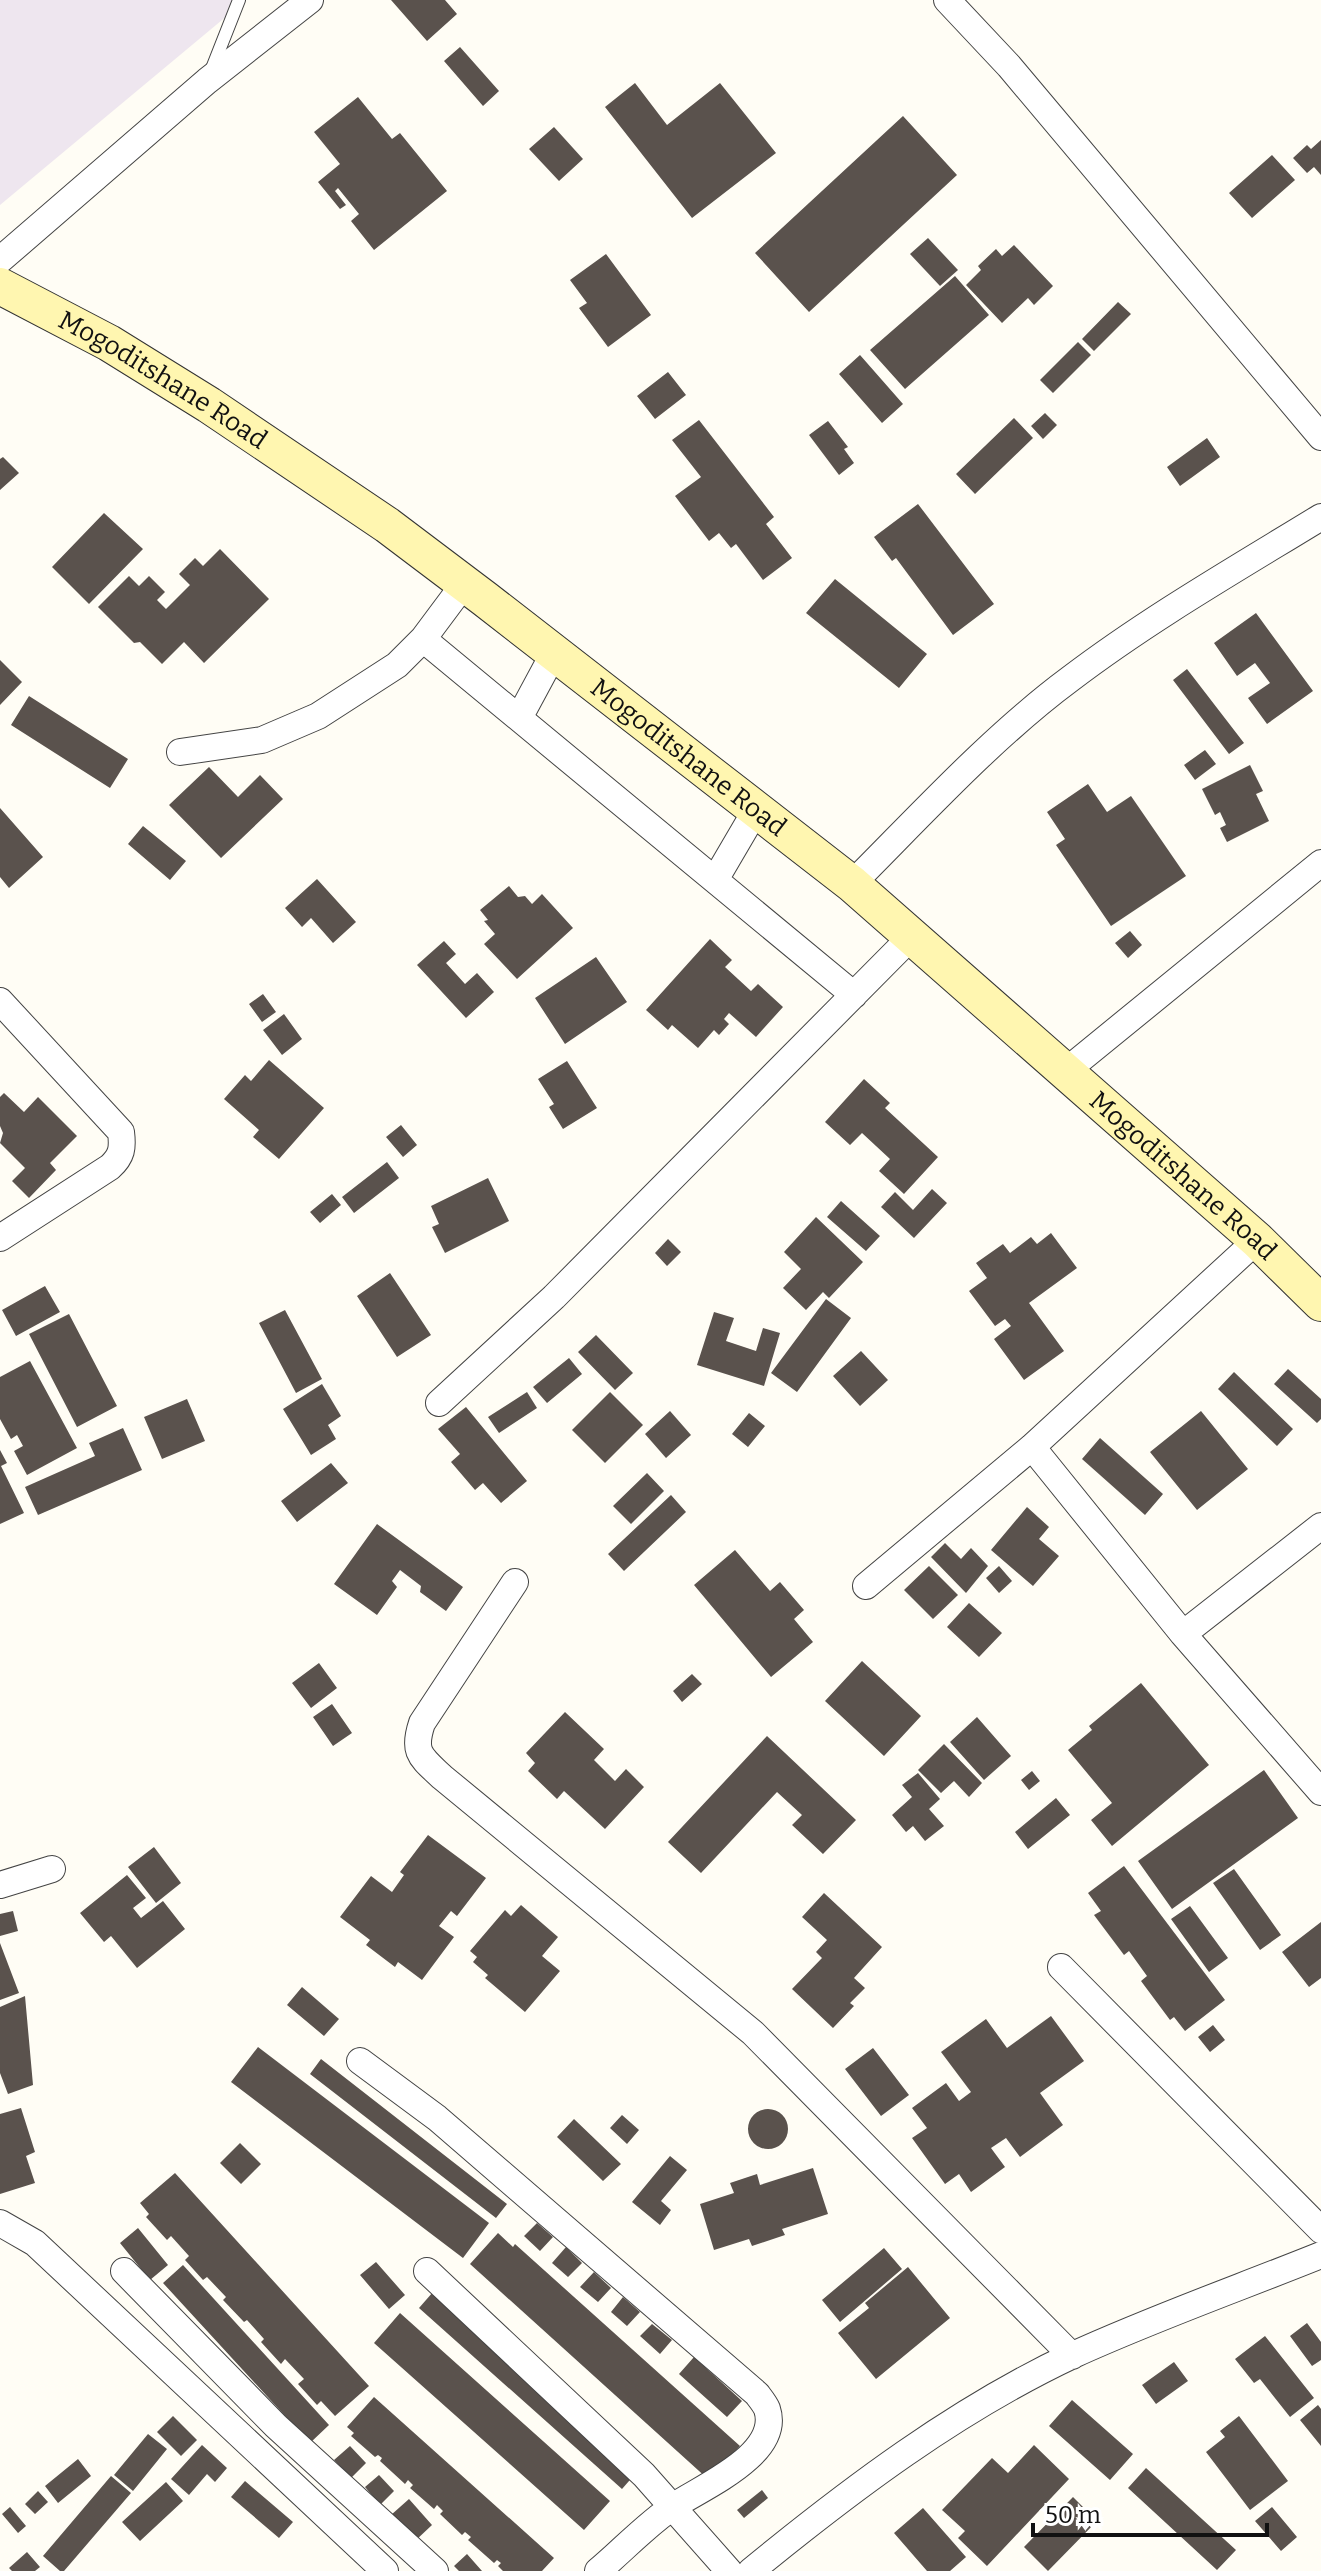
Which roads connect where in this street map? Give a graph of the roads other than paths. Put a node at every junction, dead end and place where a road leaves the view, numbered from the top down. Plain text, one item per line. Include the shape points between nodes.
1 (239, 0) edge
2 (310, 0) edge
3 (947, 0) edge
4 (207, 81) junction
5 (0, 260) edge
6 (0, 286) edge
7 (1321, 437) edge
8 (1321, 517) edge
9 (464, 584) junction
10 (423, 639) junction
11 (554, 653) junction
12 (519, 718) junction
13 (180, 752) dead end
14 (756, 810) junction
15 (1321, 863) edge
16 (715, 880) junction
17 (852, 884) junction
18 (912, 936) junction
19 (854, 995) junction
20 (0, 1001) edge
21 (1066, 1071) junction
22 (0, 1238) edge
23 (1257, 1240) junction
24 (1321, 1303) edge
25 (439, 1403) dead end
26 (1032, 1447) junction
27 (1321, 1526) edge
28 (515, 1582) dead end
29 (866, 1586) dead end
30 (1183, 1634) junction
31 (1321, 1792) edge
32 (52, 1869) dead end
33 (0, 1885) edge
34 (1061, 1967) dead end
35 (360, 2061) dead end
36 (0, 2223) edge
37 (1321, 2230) edge
38 (1321, 2255) edge
39 (124, 2271) dead end
40 (427, 2271) dead end
41 (1072, 2356) junction
42 (673, 2506) junction
43 (385, 2571) edge
44 (435, 2571) edge
45 (598, 2571) edge
46 (729, 2571) edge
47 (751, 2571) edge

1 - 4 lane
2 - 4 street
3 - 7 street via 1009,66
4 - 5 street
6 - 9 main road, Mogoditshane Road via 109,343 209,405 387,525
8 - 17 street via 1160,615 1067,681
9 - 10 street
9 - 11 main road, Mogoditshane Road
10 - 12 street
10 - 13 street via 397,665 318,716 262,740
11 - 12 street
11 - 14 main road, Mogoditshane Road
12 - 16 street
14 - 16 street
14 - 17 main road, Mogoditshane Road
15 - 21 street
16 - 19 street
17 - 18 main road, Mogoditshane Road
18 - 19 street
18 - 21 main road, Mogoditshane Road
19 - 25 street via 554,1297
20 - 22 street via 121,1132 123,1148 110,1167
21 - 23 main road, Mogoditshane Road
23 - 24 main road, Mogoditshane Road
23 - 26 street
26 - 29 street
26 - 30 street
27 - 30 street
28 - 41 street via 422,1723 417,1751 753,2033
30 - 31 street
32 - 33 street
34 - 37 street
35 - 42 street via 437,2118 757,2394 767,2409 768,2430 755,2451 720,2481
36 - 43 street via 35,2243
38 - 41 street
39 - 44 street via 276,2426
40 - 42 street
41 - 47 street via 923,2442
42 - 45 street
42 - 46 street

